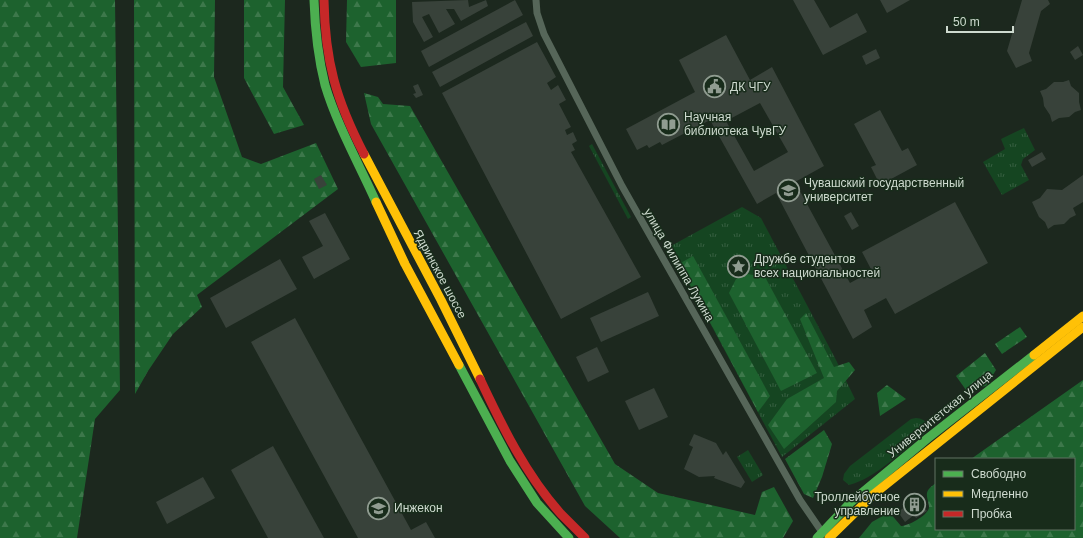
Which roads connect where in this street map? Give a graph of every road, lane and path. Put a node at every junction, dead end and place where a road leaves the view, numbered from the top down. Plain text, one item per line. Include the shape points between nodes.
1 (314, 0) edge
2 (324, 0) edge
3 (536, 0) edge
4 (1082, 322) edge
5 (1007, 375) junction
6 (1013, 383) junction
7 (492, 404) junction
8 (482, 410) junction
9 (854, 506) junction
10 (824, 536) edge
11 (569, 538) edge
12 (585, 538) edge

1 - 8 main road, Ядринское шоссе via 318,54 335,113 405,264
2 - 7 main road, Ядринское шоссе via 324,26 329,62 342,107
3 - 10 street, улица Филиппа Лукина via 537,13 544,34 622,186 800,500
4 - 5 main road, Университетская улица
4 - 6 main road, Университетская улица
5 - 6 main road
5 - 9 main road, Университетская улица
6 - 9 main road, Университетская улица via 874,494
7 - 8 main road
7 - 12 main road, Ядринское шоссе via 529,470 550,501
8 - 11 main road, Ядринское шоссе via 520,478 549,518
9 - 10 main road, Университетская улица

